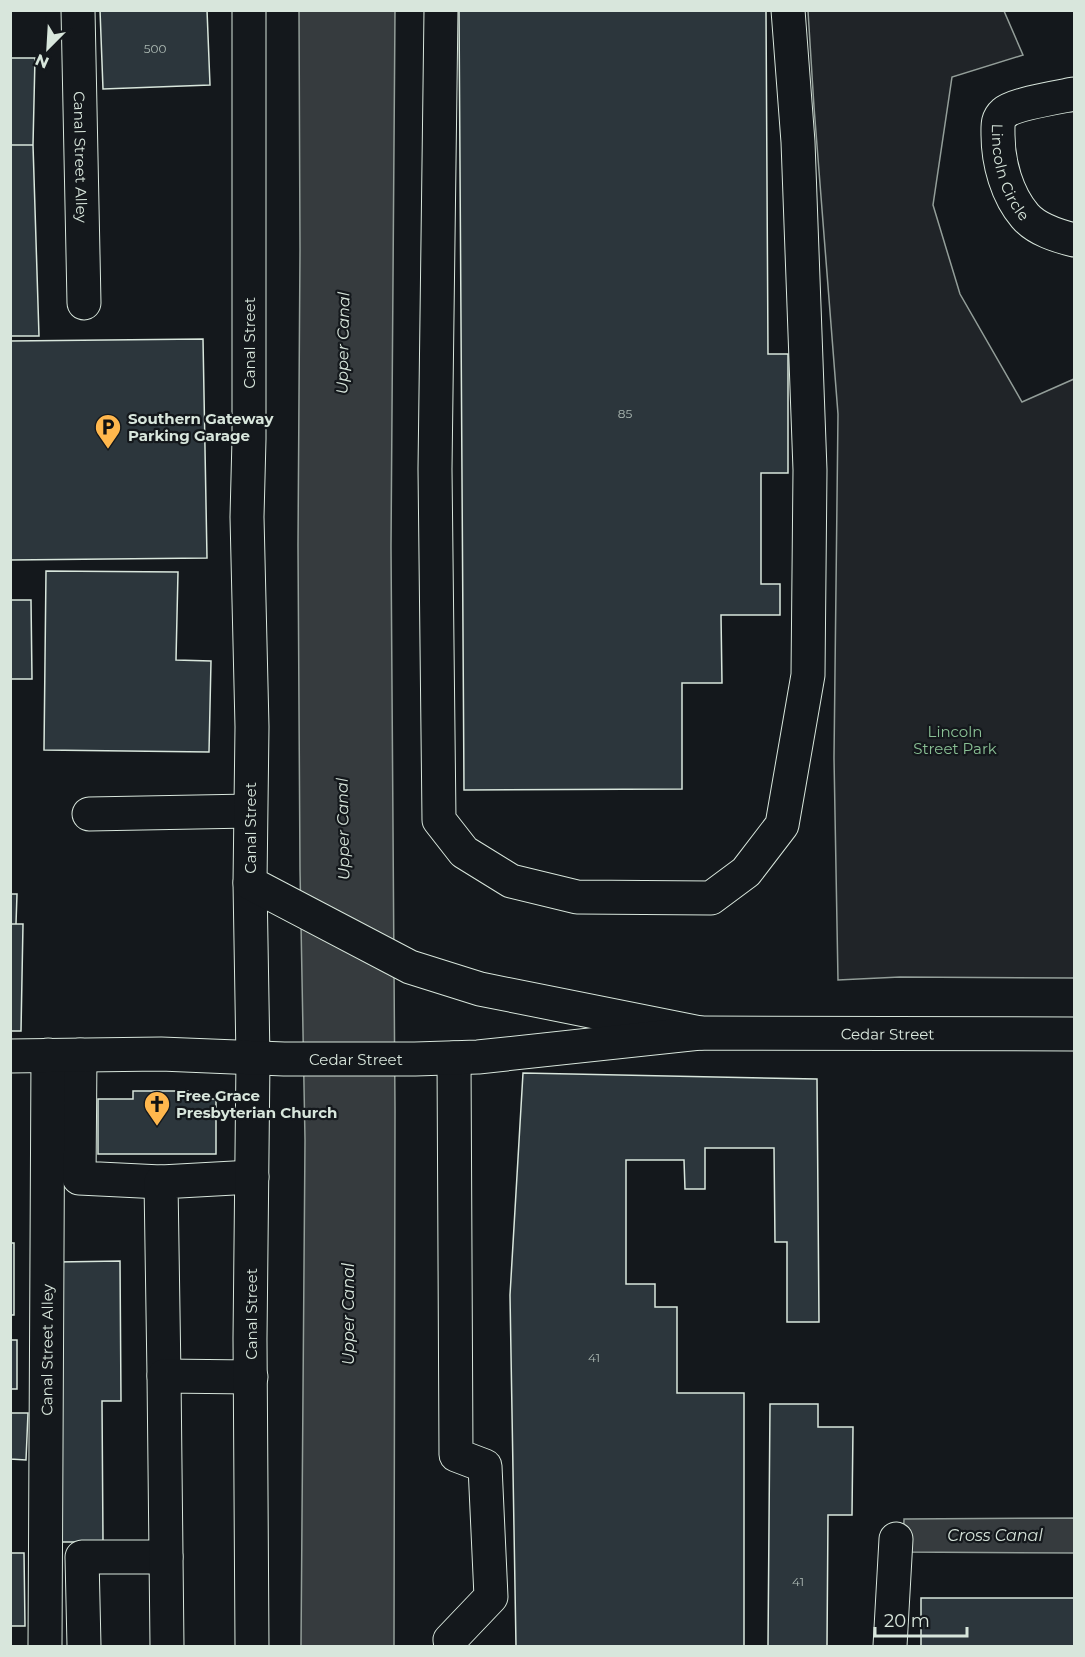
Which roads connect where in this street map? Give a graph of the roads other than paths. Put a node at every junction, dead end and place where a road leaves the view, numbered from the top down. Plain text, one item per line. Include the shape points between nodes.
1 (78, 10) edge
2 (249, 10) edge
3 (441, 10) edge
4 (788, 10) edge
5 (1074, 94) edge
6 (1074, 240) edge
7 (84, 303) dead end
8 (250, 811) junction
9 (89, 814) dead end
10 (250, 883) junction
11 (700, 1034) junction
12 (1074, 1034) edge
13 (48, 1055) junction
14 (80, 1055) junction
15 (10, 1056) edge
16 (454, 1058) junction
17 (269, 1059) junction
18 (252, 1177) junction
19 (161, 1182) junction
20 (164, 1376) junction
21 (251, 1377) junction
22 (896, 1539) dead end
23 (166, 1557) junction
24 (45, 1647) edge
25 (84, 1647) edge
26 (167, 1647) edge
27 (252, 1647) edge
28 (450, 1647) edge
29 (890, 1647) edge

1 - 7 main road, Canal Street Alley
2 - 8 main road, Canal Street
3 - 4 main road via 435,469 439,820 464,852 511,881 577,897 699,898 711,898 746,872 782,825 808,675 809,458 798,142
5 - 6 main road, Lincoln Circle via 1016,107 998,121 1003,172 1015,202 1040,227
8 - 9 main road
8 - 10 main road, Canal Street
10 - 11 main road, Cedar Street via 410,967 480,989
10 - 17 main road, Canal Street
11 - 12 main road, Cedar Street
11 - 16 main road, Cedar Street
13 - 14 main road, Cedar Street
13 - 15 main road, Cedar Street
13 - 24 main road, Canal Street Alley
14 - 17 main road, Cedar Street
14 - 19 main road via 79,1178
16 - 17 main road, Cedar Street
16 - 28 main road via 456,1455 485,1466 491,1597 450,1640
17 - 18 main road, Canal Street
18 - 19 main road
18 - 21 main road, Canal Street
19 - 20 main road
20 - 21 main road
20 - 23 main road
21 - 27 main road, Canal Street
22 - 29 main road
23 - 25 main road via 82,1557
23 - 26 main road

